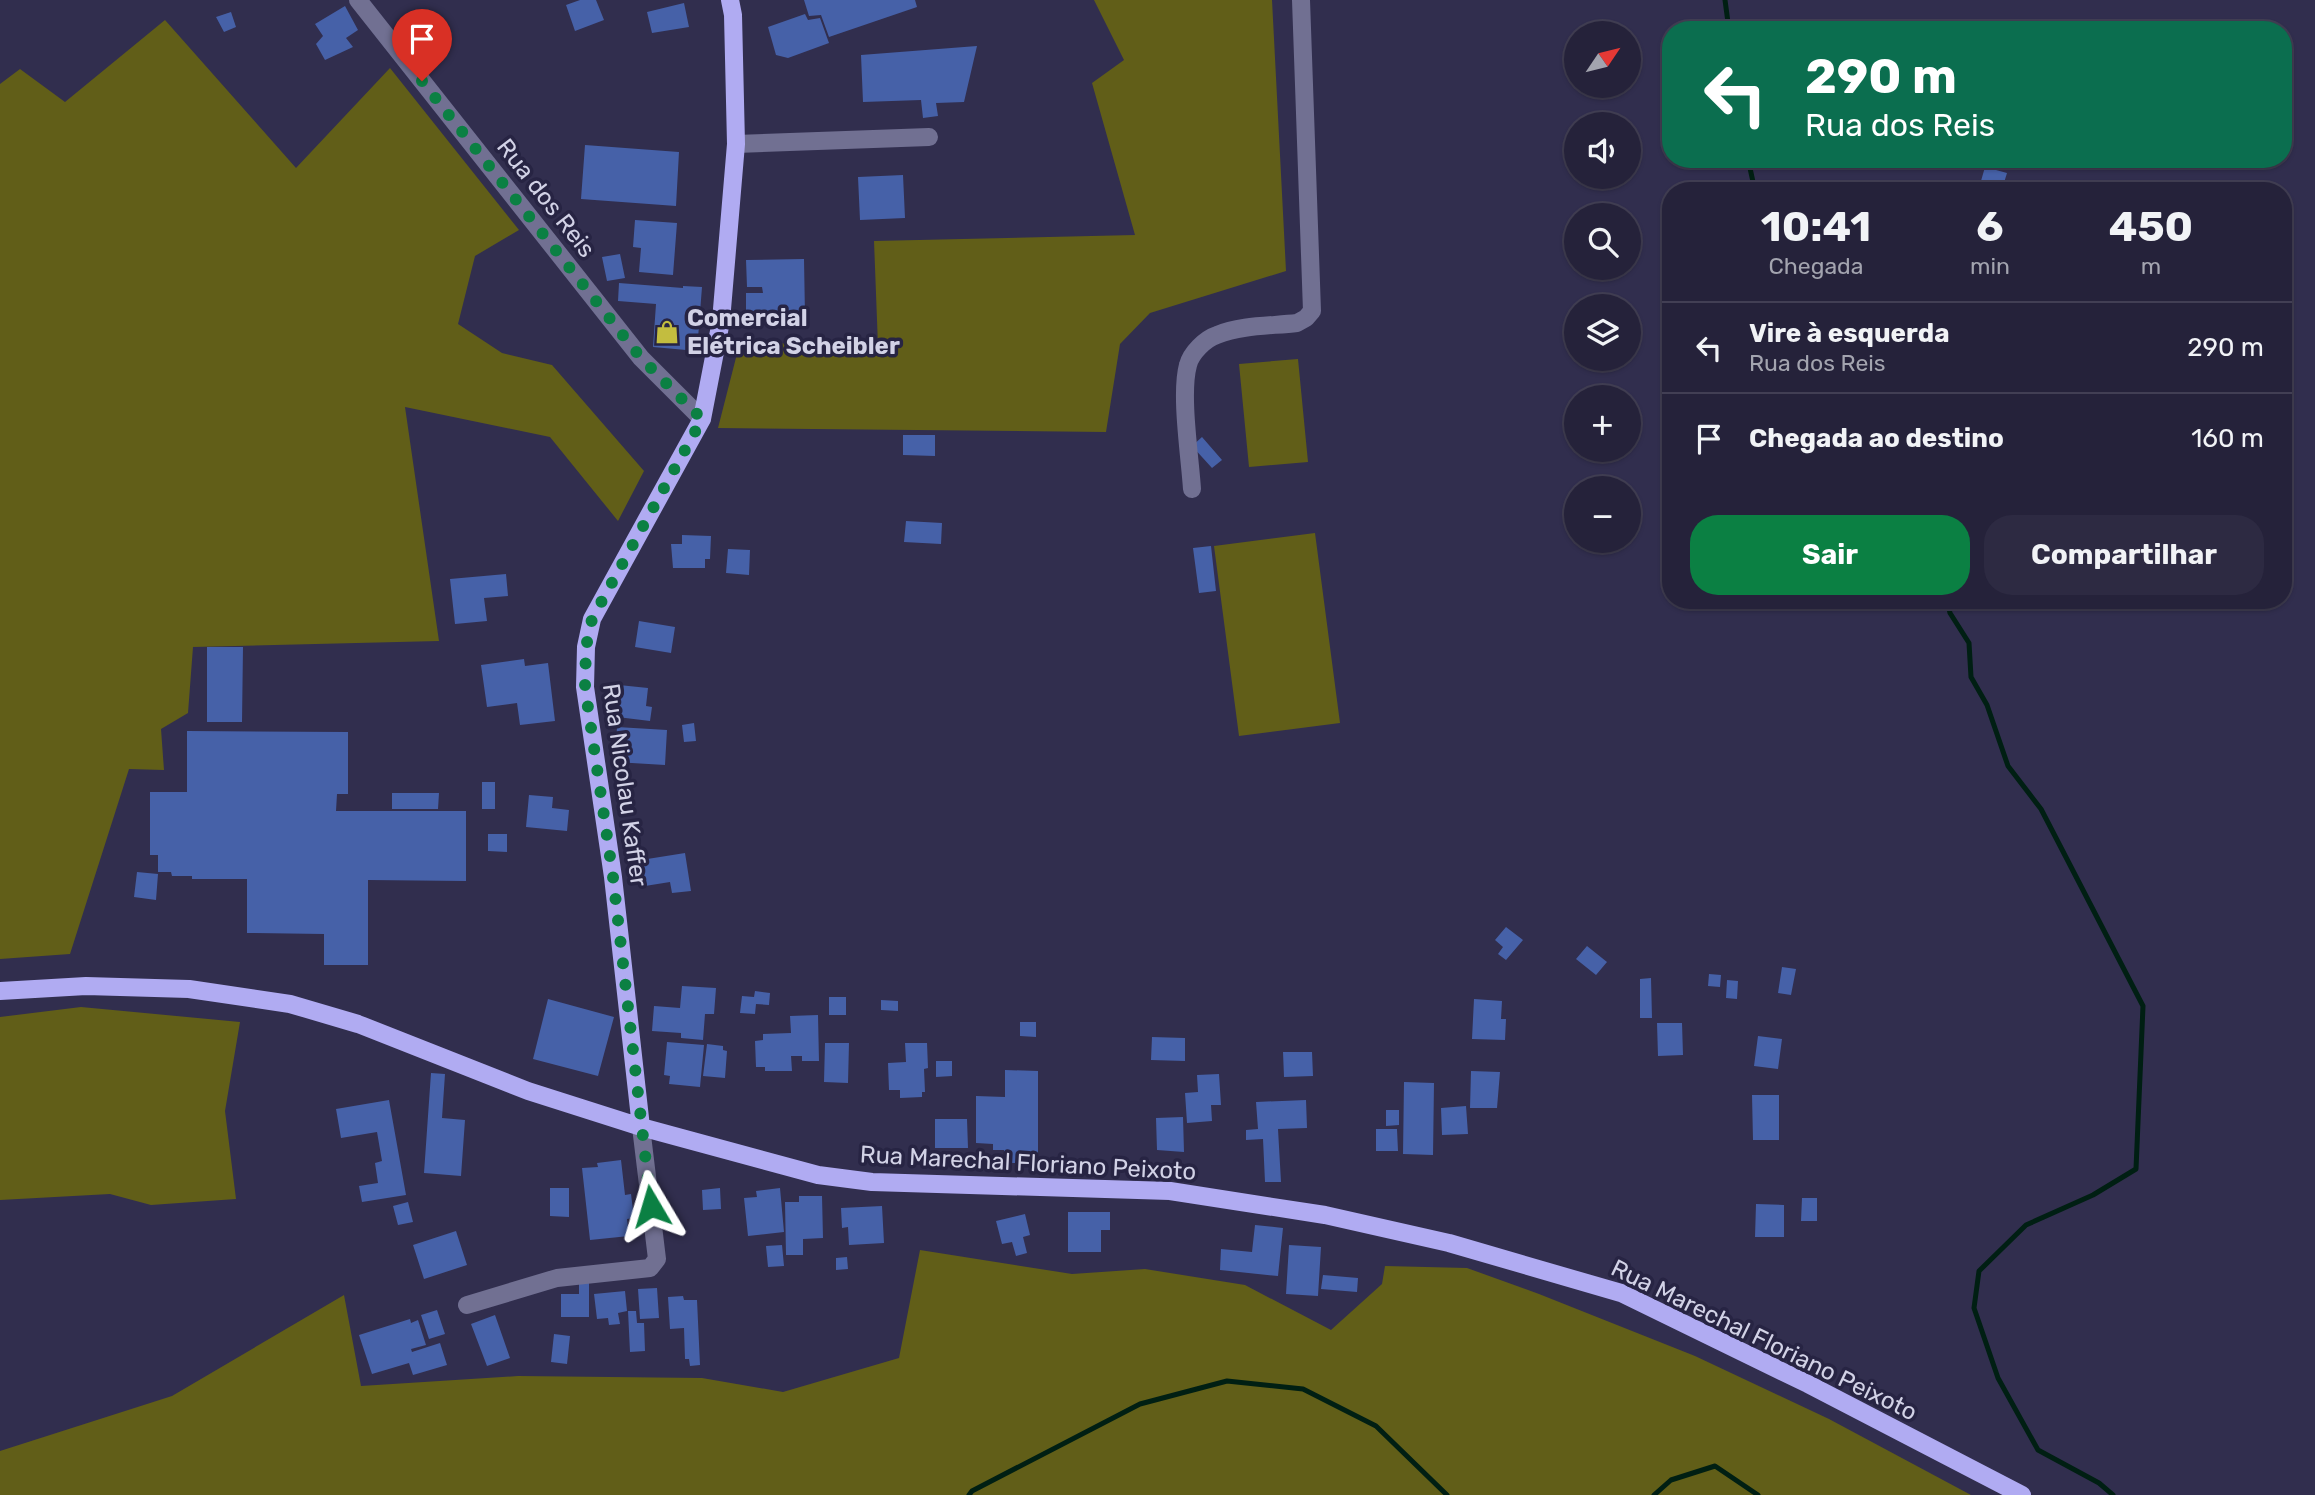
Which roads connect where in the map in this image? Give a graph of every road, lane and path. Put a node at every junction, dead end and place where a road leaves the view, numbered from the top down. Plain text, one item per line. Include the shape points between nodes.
1 (358, 0) edge
2 (730, 0) edge
3 (1301, 0) edge
4 (929, 137) dead end
5 (736, 144) junction
6 (702, 419) junction
7 (1192, 489) dead end
8 (0, 991) edge
9 (641, 1127) junction
10 (467, 1305) dead end
11 (2022, 1495) edge

1 - 6 street, Rua dos Reis via 641,358
2 - 5 main road, Rua Nicolau Kaffer
3 - 7 street via 1312,311 1297,323 1221,333 1198,348 1188,363 1185,386
4 - 5 street
5 - 6 main road, Rua Nicolau Kaffer via 721,321
6 - 9 main road, Rua Nicolau Kaffer via 592,619 586,647 585,687 613,877
8 - 9 main road, Rua Marechal Floriano Peixoto via 86,986 188,989 290,1004 358,1024 528,1091
9 - 10 street, Rua Nicolau Kaffer via 657,1259 650,1268 556,1278
9 - 11 main road, Rua Marechal Floriano Peixoto via 818,1175 872,1182 1170,1191 1325,1215 1449,1243 1621,1293

